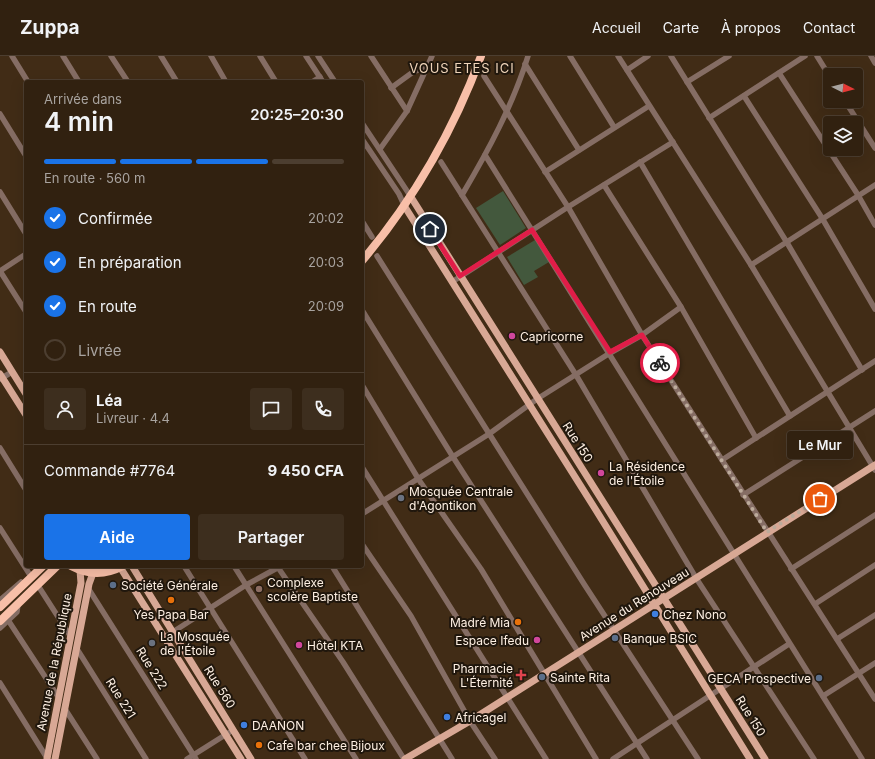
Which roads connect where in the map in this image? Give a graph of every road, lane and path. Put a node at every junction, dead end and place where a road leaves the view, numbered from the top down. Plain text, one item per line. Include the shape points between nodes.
1 (12, 56) edge
2 (62, 56) edge
3 (112, 56) edge
4 (161, 56) edge
5 (210, 56) edge
6 (260, 56) edge
7 (306, 56) edge
8 (318, 56) edge
9 (371, 56) edge
10 (432, 56) edge
11 (480, 56) edge
12 (528, 56) edge
13 (570, 56) edge
14 (618, 56) edge
15 (648, 56) edge
16 (671, 56) edge
17 (729, 56) edge
18 (805, 56) edge
19 (817, 56) edge
20 (871, 56) edge
21 (875, 63) edge
22 (525, 64) junction
23 (427, 67) junction
24 (824, 68) edge
25 (627, 70) junction
26 (779, 73) junction
27 (484, 76) dead end
28 (27, 80) edge
29 (78, 80) edge
30 (127, 80) edge
31 (176, 80) edge
32 (225, 80) edge
33 (275, 80) edge
34 (321, 80) edge
35 (333, 80) edge
36 (687, 82) junction
37 (391, 88) junction
38 (744, 96) junction
39 (650, 106) junction
40 (849, 108) edge
41 (407, 111) junction
42 (506, 111) junction
43 (0, 114) edge
44 (709, 118) junction
45 (364, 126) edge
46 (614, 127) junction
47 (364, 142) edge
48 (673, 142) junction
49 (875, 148) edge
50 (380, 149) junction
51 (579, 150) junction
52 (24, 153) edge
53 (485, 155) junction
54 (441, 162) dead end
55 (640, 162) junction
56 (546, 172) junction
57 (604, 185) junction
58 (875, 185) edge
59 (0, 192) edge
60 (462, 195) junction
61 (858, 195) junction
62 (411, 197) junction
63 (405, 207) junction
64 (568, 207) junction
65 (822, 218) junction
66 (364, 224) edge
67 (875, 225) edge
68 (532, 230) junction
69 (24, 231) edge
70 (372, 237) dead end
71 (786, 241) junction
72 (498, 252) junction
73 (24, 255) edge
74 (377, 256) dead end
75 (364, 258) edge
76 (750, 265) junction
77 (0, 271) edge
78 (460, 276) junction
79 (452, 282) junction
80 (681, 307) junction
81 (24, 309) edge
82 (875, 310) edge
83 (364, 313) edge
84 (642, 335) junction
85 (0, 352) edge
86 (610, 352) junction
87 (875, 362) edge
88 (862, 370) junction
89 (12, 372) junction
90 (576, 375) junction
91 (1, 377) edge
92 (364, 388) edge
93 (24, 391) edge
94 (827, 393) junction
95 (537, 399) junction
96 (529, 405) junction
97 (875, 411) edge
98 (24, 412) edge
99 (790, 416) junction
100 (849, 427) junction
101 (489, 434) junction
102 (756, 438) junction
103 (0, 448) edge
104 (453, 457) junction
105 (722, 460) junction
106 (874, 467) edge
107 (364, 470) edge
108 (419, 480) junction
109 (24, 487) edge
110 (743, 495) junction
111 (383, 500) junction
112 (603, 501) junction
113 (594, 507) junction
114 (364, 513) edge
115 (875, 515) edge
116 (0, 528) edge
117 (767, 532) junction
118 (364, 547) edge
119 (733, 554) junction
120 (875, 565) edge
121 (24, 566) edge
122 (26, 568) edge
123 (37, 568) edge
124 (41, 568) edge
125 (55, 568) edge
126 (76, 568) edge
127 (119, 568) edge
128 (123, 568) edge
129 (133, 568) edge
130 (185, 568) edge
131 (235, 568) edge
132 (277, 568) edge
133 (280, 568) edge
134 (333, 568) edge
135 (790, 569) junction
136 (80, 570) junction
137 (93, 573) junction
138 (30, 575) junction
139 (696, 578) junction
140 (37, 584) junction
141 (246, 585) junction
142 (88, 588) junction
143 (662, 598) junction
144 (0, 600) edge
145 (654, 603) junction
146 (814, 604) junction
147 (0, 607) edge
148 (210, 608) junction
149 (875, 614) edge
150 (4, 620) edge
151 (0, 628) edge
152 (614, 630) junction
153 (173, 632) junction
154 (71, 637) junction
155 (165, 637) junction
156 (837, 639) junction
157 (789, 644) junction
158 (77, 649) junction
159 (578, 652) junction
160 (875, 663) edge
161 (754, 668) junction
162 (543, 674) junction
163 (859, 674) junction
164 (0, 683) edge
165 (721, 689) junction
166 (711, 696) junction
167 (822, 696) junction
168 (507, 697) junction
169 (59, 698) junction
170 (875, 699) edge
171 (65, 709) junction
172 (673, 720) junction
173 (470, 721) junction
174 (234, 730) junction
175 (226, 734) junction
176 (440, 739) junction
177 (636, 743) junction
178 (195, 757) edge
179 (47, 758) edge
180 (55, 759) edge
181 (97, 759) edge
182 (146, 759) edge
183 (187, 759) edge
184 (241, 759) edge
185 (251, 759) edge
186 (305, 759) edge
187 (356, 759) edge
188 (404, 759) edge
189 (452, 759) edge
190 (495, 759) edge
191 (546, 759) edge
192 (596, 759) edge
193 (613, 759) edge
194 (647, 759) edge
195 (698, 759) edge
196 (750, 759) edge
197 (766, 759) edge
198 (814, 759) edge
199 (862, 759) edge

1 - 28 street
2 - 29 street
3 - 30 street
4 - 31 street
5 - 32 street
6 - 33 street
7 - 34 street
8 - 35 street
9 - 37 street
10 - 23 street
11 - 62 highway via 451,126
12 - 22 street
13 - 46 street
14 - 25 street
15 - 25 street
16 - 36 street
17 - 36 street
18 - 26 street
19 - 24 street
20 - 21 street
22 - 42 street
22 - 51 street
23 - 37 street via 413,72
23 - 41 street
25 - 39 street
26 - 38 street
26 - 61 street
27 - 42 street
36 - 44 street
37 - 41 street
38 - 44 street
38 - 65 street
39 - 46 street
39 - 48 street
40 - 49 street
41 - 50 street
42 - 53 street
42 - 56 street
43 - 52 street
44 - 71 street
45 - 50 street
46 - 51 street
47 - 63 street
48 - 55 street
48 - 76 street
50 - 62 street
51 - 56 street
53 - 60 street
53 - 68 street
54 - 60 street
55 - 57 street
55 - 99 street
56 - 64 street
57 - 64 street
57 - 80 street
58 - 61 street
59 - 69 street
60 - 72 street
61 - 65 street
61 - 67 street
62 - 63 highway
62 - 78 main road, Rue 150
63 - 75 highway
63 - 79 main road, Rue 150
64 - 68 street
64 - 84 street
65 - 71 street
65 - 82 street
66 - 70 street
68 - 72 street
68 - 86 street
71 - 76 street
71 - 88 street
72 - 78 street
72 - 90 street
73 - 77 street
74 - 101 street
76 - 94 street
77 - 81 street
78 - 79 street
78 - 95 main road, Rue 150
79 - 96 main road, Rue 150
80 - 84 street
80 - 102 street
83 - 104 street
84 - 86 street
84 - 105 street
85 - 89 main road
86 - 90 street
86 - 119 street
87 - 88 street
88 - 94 street
89 - 91 street
89 - 93 main road
90 - 95 street
90 - 139 street
91 - 98 main road
92 - 108 street
94 - 99 street
94 - 100 street
95 - 96 street
95 - 112 main road, Rue 150
96 - 101 street
96 - 113 main road, Rue 150
97 - 100 street
99 - 102 street
100 - 106 street
100 - 110 street
101 - 104 street
101 - 152 street
102 - 105 street
103 - 109 street
104 - 108 street
104 - 159 street
105 - 110 street
106 - 117 main road, Avenue du Renouveau
107 - 111 street
108 - 111 street
108 - 162 street via 481,570
110 - 117 street
111 - 114 street
111 - 168 street
112 - 113 main road
112 - 143 main road, Rue 150
113 - 145 main road, Rue 150
115 - 135 street
116 - 121 street
117 - 119 main road, Avenue du Renouveau
117 - 135 street
118 - 173 street via 411,616
119 - 139 main road, Avenue du Renouveau
119 - 157 street
120 - 146 street
122 - 138 street
123 - 138 street
124 - 147 highway
125 - 140 highway
126 - 136 highway
127 - 137 highway
128 - 155 main road, Rue 560
129 - 153 main road, Rue 560
130 - 148 street
131 - 141 street
132 - 141 street
133 - 188 street
134 - 176 street
135 - 146 street
136 - 137 highway
136 - 154 main road, Avenue de la République via 81,582
137 - 142 main road, Avenue de la République
138 - 144 street
139 - 143 main road, Avenue du Renouveau
139 - 161 street
140 - 150 highway
140 - 154 street
141 - 148 street
141 - 187 street
142 - 158 main road, Avenue de la République
142 - 178 street, Rue 222
143 - 145 main road, Avenue du Renouveau
143 - 165 main road, Rue 150
145 - 152 main road, Avenue du Renouveau
145 - 166 main road, Rue 150
146 - 156 street
148 - 153 street
148 - 186 street
149 - 156 street
150 - 151 street
150 - 169 street
152 - 159 main road, Avenue du Renouveau
152 - 172 street
153 - 155 street
153 - 174 main road, Rue 560
154 - 169 main road, Avenue de la République
155 - 175 main road, Rue 560
156 - 163 street
157 - 161 street
157 - 167 street
158 - 171 main road, Avenue de la République
158 - 182 street, Rue 221
159 - 162 main road, Avenue du Renouveau
159 - 177 street
160 - 163 street
161 - 165 street
161 - 198 street
162 - 168 main road, Avenue du Renouveau
162 - 192 street
163 - 167 street
163 - 170 street
164 - 179 street
165 - 166 street
165 - 197 main road, Rue 150
166 - 172 street
166 - 196 main road, Rue 150
167 - 199 street
168 - 173 main road, Avenue du Renouveau
168 - 191 street
169 - 179 main road, Avenue de la République
171 - 180 main road, Avenue de la République
171 - 181 street
172 - 177 street
172 - 195 street
173 - 176 main road, Avenue du Renouveau
173 - 190 street
174 - 175 street
174 - 185 main road, Rue 560
175 - 178 street
175 - 184 main road, Rue 560
176 - 188 main road, Avenue du Renouveau
176 - 189 street
177 - 193 street
177 - 194 street
178 - 183 street

